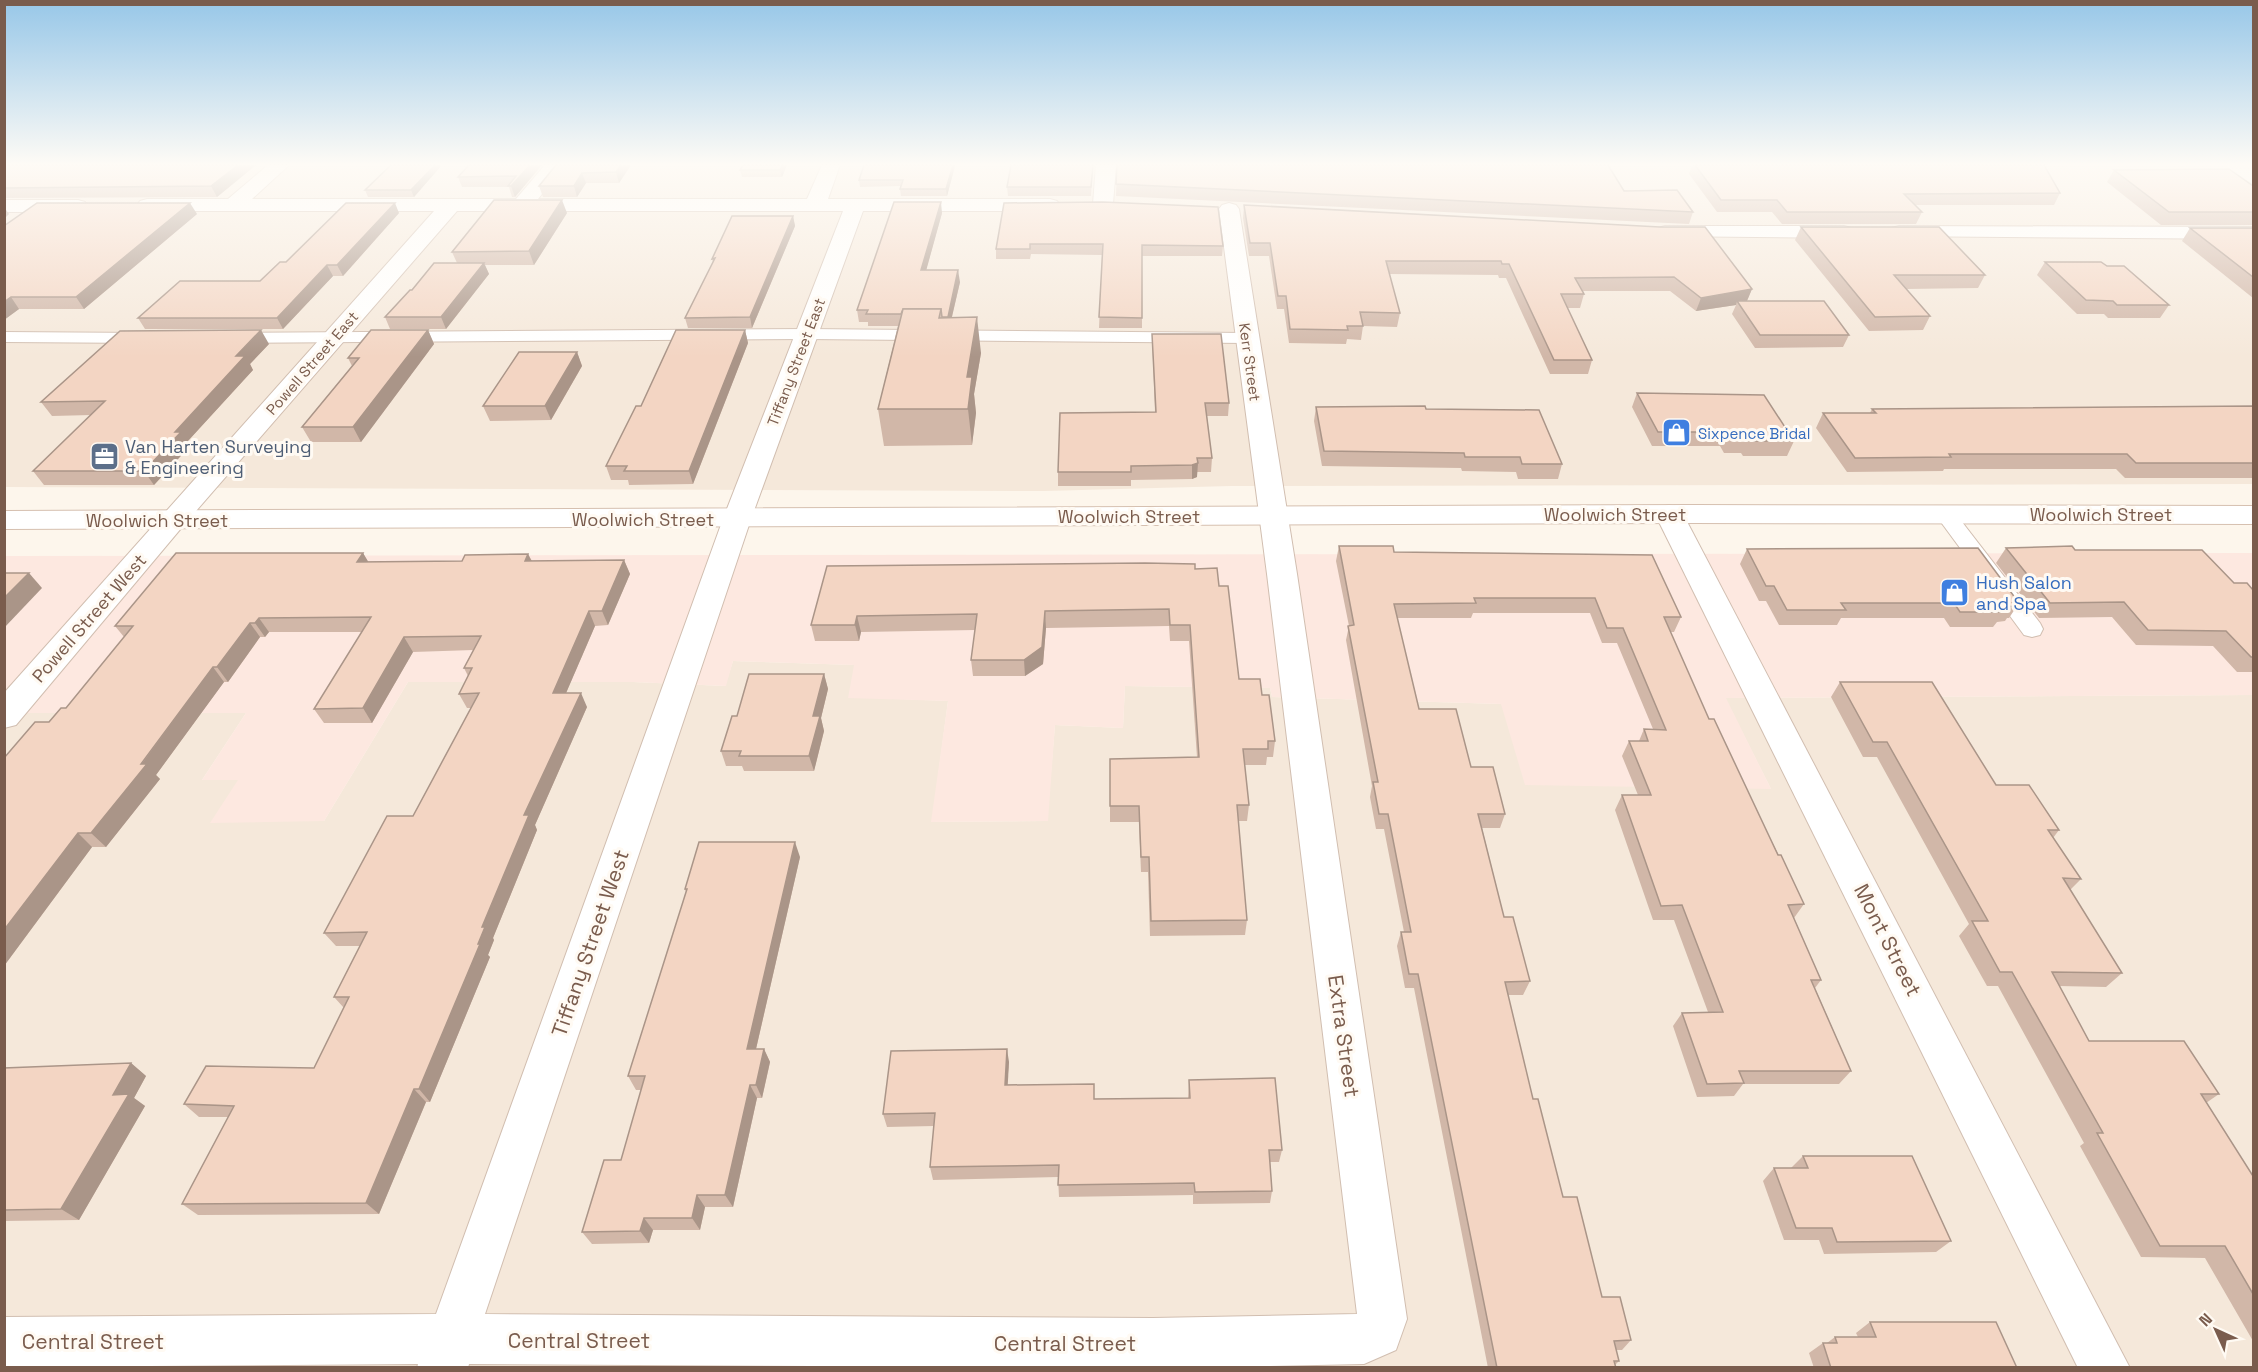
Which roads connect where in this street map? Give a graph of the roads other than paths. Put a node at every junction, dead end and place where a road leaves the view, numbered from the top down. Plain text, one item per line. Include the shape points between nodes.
1 (430, 229) edge
2 (846, 229) edge
3 (1232, 229) edge
4 (1646, 231) edge
5 (2253, 233) edge
6 (807, 334) junction
7 (4, 337) edge
8 (159, 338) edge
9 (218, 338) edge
10 (334, 338) junction
11 (1247, 338) junction
12 (1272, 514) junction
13 (1669, 514) junction
14 (1945, 514) junction
15 (2253, 515) edge
16 (737, 519) junction
17 (4, 520) edge
18 (173, 520) junction
19 (2032, 629) dead end
20 (4, 716) edge
21 (4, 1341) edge
22 (447, 1353) edge
23 (1153, 1355) edge
24 (2105, 1368) edge

1 - 10 street, Powell Street East
2 - 6 street, Tiffany Street East
3 - 11 street, Kerr Street
4 - 5 street
6 - 10 lane
6 - 11 lane
6 - 16 street, Tiffany Street East
7 - 8 lane
9 - 10 lane
10 - 18 street, Powell Street East
11 - 12 street, Kerr Street
12 - 13 street, Woolwich Street
12 - 16 street, Woolwich Street
12 - 23 street, Extra Street via 1382,1319 1378,1332 1364,1339
13 - 14 street, Woolwich Street
13 - 24 street, Mont Street
14 - 15 street, Woolwich Street
14 - 19 lane
16 - 18 street, Woolwich Street
16 - 22 street, Tiffany Street West
17 - 18 street, Woolwich Street
18 - 20 street, Powell Street West
21 - 22 street, Central Street
22 - 23 street, Central Street

